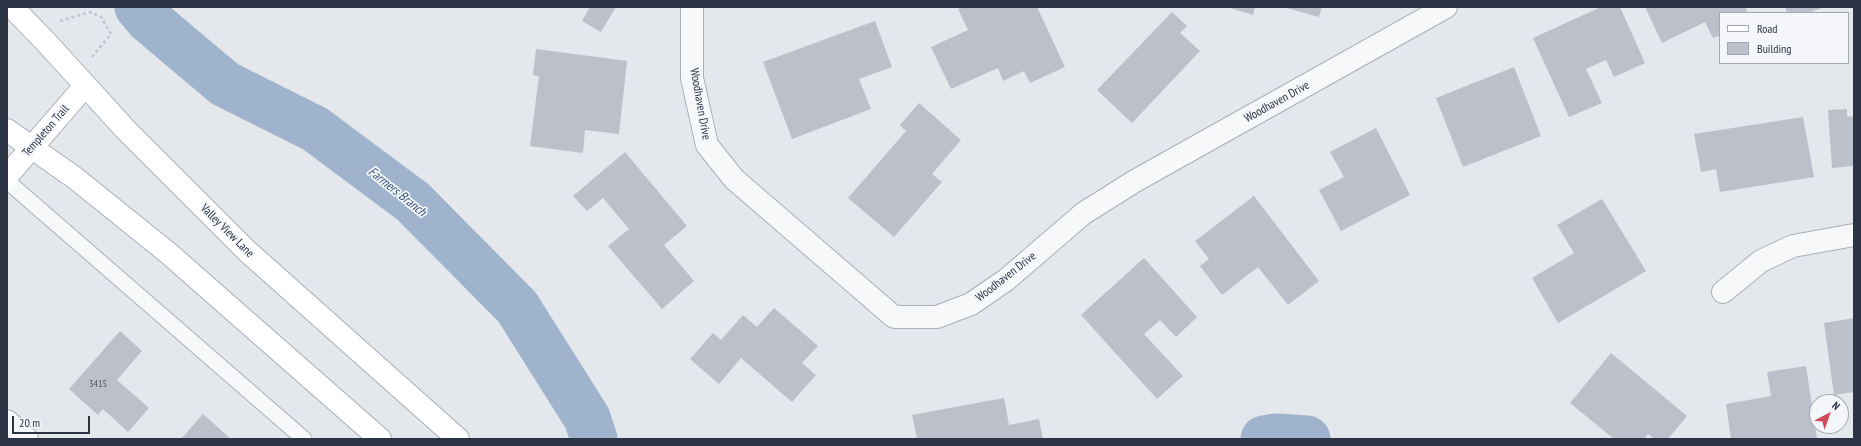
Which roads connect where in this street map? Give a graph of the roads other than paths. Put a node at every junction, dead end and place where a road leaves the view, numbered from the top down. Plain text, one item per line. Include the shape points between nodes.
1 (12, 7) edge
2 (692, 7) edge
3 (1446, 7) edge
4 (85, 86) junction
5 (7, 130) edge
6 (32, 147) junction
7 (7, 176) edge
8 (7, 181) edge
9 (1854, 235) edge
10 (1723, 292) dead end
11 (7, 421) edge
12 (27, 439) edge
13 (304, 439) edge
14 (380, 439) edge
15 (458, 439) edge

1 - 4 main road, Valley View Lane, bridge
2 - 3 street, Woodhaven Drive via 692,78 707,145 734,179 894,317 937,317 971,304 1006,280 1084,213 1135,181
4 - 6 main road, Templeton Trail
4 - 15 main road, Valley View Lane via 247,251
5 - 6 main road
6 - 7 main road, Templeton Trail
6 - 14 main road via 167,252
8 - 13 lane
9 - 10 street via 1792,246 1761,261
11 - 12 street

